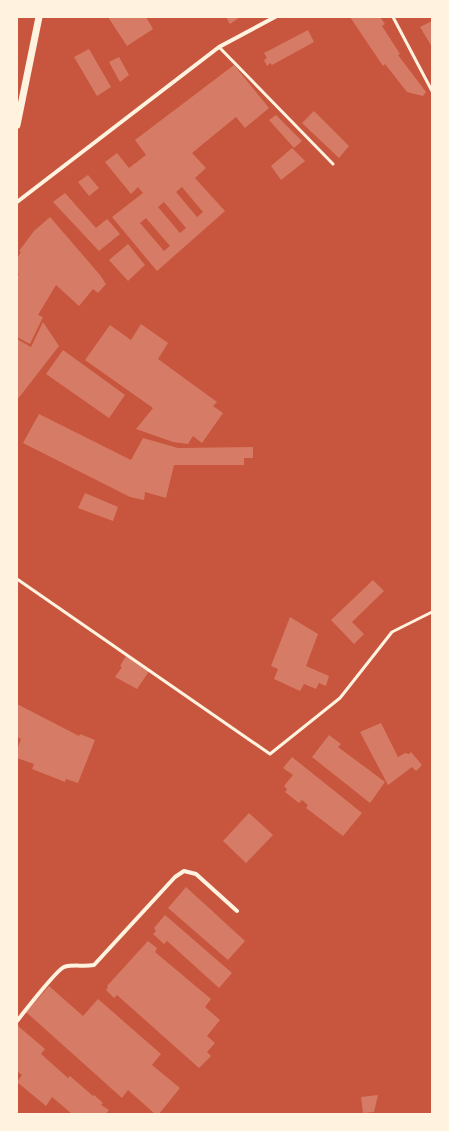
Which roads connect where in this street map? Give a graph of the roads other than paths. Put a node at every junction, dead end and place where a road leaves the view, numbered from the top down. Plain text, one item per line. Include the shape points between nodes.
1 (39, 17) edge
2 (275, 17) edge
3 (393, 17) edge
4 (219, 47) junction
5 (432, 91) edge
6 (17, 125) edge
7 (333, 164) dead end
8 (17, 202) edge
9 (17, 579) edge
10 (432, 612) edge
11 (237, 911) dead end
12 (17, 1021) edge

1 - 6 street
2 - 4 street
3 - 5 lane
4 - 7 lane
4 - 8 street
9 - 10 lane via 270,754 340,698 392,632
11 - 12 street via 196,874 184,870 174,877 94,965 84,967 74,964 62,968

